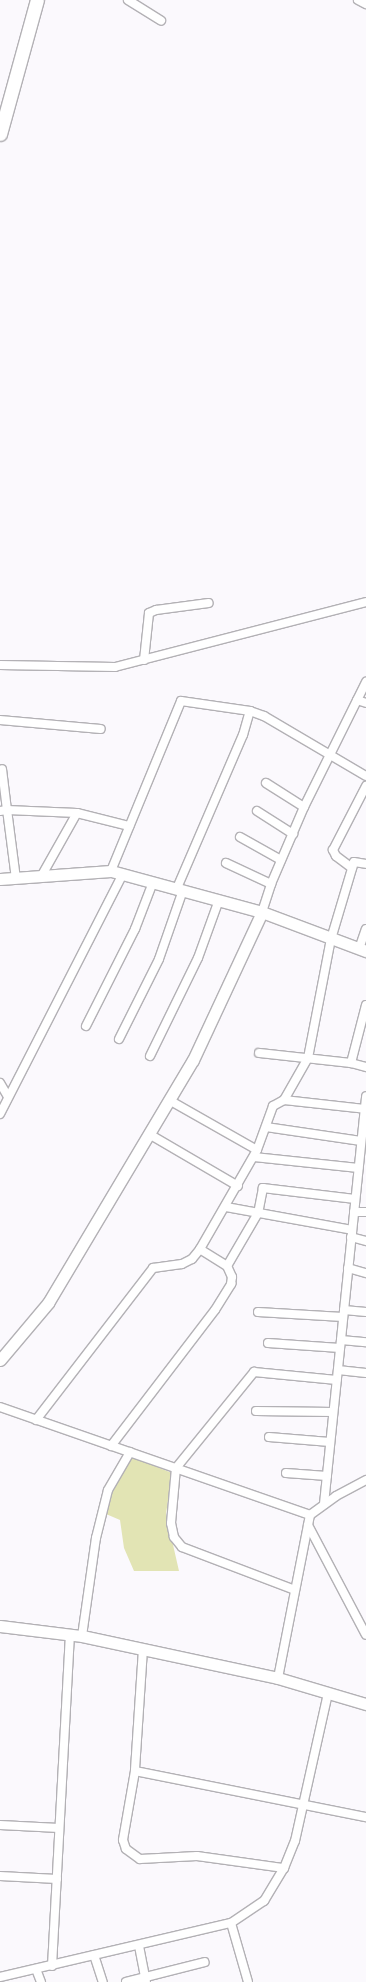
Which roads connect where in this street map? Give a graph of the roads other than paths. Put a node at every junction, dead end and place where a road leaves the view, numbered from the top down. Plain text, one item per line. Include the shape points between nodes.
1 (37, 0) edge
2 (128, 0) edge
3 (358, 0) edge
4 (366, 4) edge
5 (161, 22) dead end
6 (0, 134) edge
7 (366, 602) edge
8 (209, 603) dead end
9 (144, 660) junction
10 (0, 665) edge
11 (366, 682) edge
12 (358, 700) junction
13 (366, 704) edge
14 (250, 711) junction
15 (0, 720) edge
16 (101, 729) dead end
17 (329, 756) junction
18 (2, 769) dead end
19 (366, 776) edge
20 (266, 783) dead end
21 (366, 786) edge
22 (304, 807) junction
23 (3, 811) edge
24 (256, 811) dead end
25 (76, 813) junction
26 (129, 826) junction
27 (293, 834) junction
28 (240, 837) dead end
29 (281, 860) junction
30 (226, 864) dead end
31 (366, 864) edge
32 (352, 868) junction
33 (111, 871) junction
34 (123, 874) junction
35 (42, 875) junction
36 (0, 879) edge
37 (16, 879) junction
38 (153, 882) junction
39 (271, 884) junction
40 (180, 889) junction
41 (219, 900) junction
42 (262, 912) junction
43 (366, 929) edge
44 (331, 939) junction
45 (363, 950) edge
46 (366, 1004) edge
47 (86, 1026) dead end
48 (119, 1039) dead end
49 (259, 1053) dead end
50 (150, 1056) dead end
51 (308, 1058) junction
52 (351, 1063) junction
53 (366, 1067) edge
54 (0, 1083) edge
55 (366, 1096) edge
56 (8, 1097) junction
57 (169, 1100) junction
58 (284, 1100) junction
59 (365, 1109) junction
60 (0, 1114) edge
61 (266, 1127) junction
62 (149, 1134) junction
63 (363, 1146) edge
64 (256, 1153) junction
65 (358, 1168) junction
66 (357, 1182) junction
67 (366, 1183) edge
68 (238, 1186) junction
69 (355, 1199) junction
70 (226, 1208) junction
71 (354, 1212) junction
72 (366, 1212) edge
73 (258, 1213) junction
74 (352, 1234) junction
75 (366, 1241) edge
76 (200, 1249) junction
77 (227, 1266) junction
78 (348, 1268) junction
79 (366, 1273) edge
80 (258, 1312) dead end
81 (366, 1312) edge
82 (344, 1314) junction
83 (341, 1340) junction
84 (366, 1342) edge
85 (268, 1343) dead end
86 (340, 1348) junction
87 (0, 1360) edge
88 (338, 1370) junction
89 (366, 1373) edge
90 (337, 1380) junction
91 (0, 1407) edge
92 (256, 1411) dead end
93 (333, 1412) junction
94 (36, 1420) junction
95 (269, 1437) dead end
96 (330, 1442) junction
97 (111, 1446) junction
98 (130, 1452) junction
99 (176, 1468) junction
100 (286, 1473) dead end
101 (327, 1476) junction
102 (366, 1480) edge
103 (324, 1504) junction
104 (310, 1515) junction
105 (308, 1525) junction
106 (295, 1590) junction
107 (0, 1626) edge
108 (70, 1634) junction
109 (366, 1635) edge
110 (82, 1636) junction
111 (143, 1649) junction
112 (278, 1678) junction
113 (328, 1693) junction
114 (366, 1704) edge
115 (135, 1771) junction
116 (303, 1806) junction
117 (366, 1817) edge
118 (0, 1825) edge
119 (60, 1828) junction
120 (284, 1868) junction
121 (0, 1876) edge
122 (57, 1879) junction
123 (231, 1923) junction
124 (139, 1946) junction
125 (94, 1955) junction
126 (205, 1962) dead end
127 (52, 1966) junction
128 (36, 1969) junction
129 (0, 1977) edge
130 (146, 1980) edge
131 (41, 1982) edge
132 (103, 1982) edge
133 (126, 1982) edge
134 (248, 1982) edge

1 - 6 main road
2 - 5 street
3 - 4 street
7 - 9 street
8 - 9 street via 149,613
9 - 10 street via 115,667
11 - 12 street
12 - 13 street
12 - 17 street
14 - 17 street via 264,716
14 - 26 street via 181,700
14 - 40 street via 243,735
15 - 16 street
17 - 19 street
17 - 22 street
18 - 23 street
20 - 22 street
21 - 32 street via 333,850 336,856
22 - 27 street
23 - 25 street
23 - 37 street
24 - 27 street
25 - 26 street
25 - 35 street
26 - 33 street
27 - 29 street
28 - 29 street
29 - 39 street
30 - 39 street
31 - 32 street via 354,862
32 - 44 street
33 - 34 street
33 - 35 street
34 - 38 street
34 - 56 street
35 - 37 street
36 - 37 street
38 - 40 street
38 - 47 street via 135,929
39 - 42 street
40 - 41 street
40 - 48 street via 159,959
41 - 42 street
41 - 50 street via 198,958
42 - 44 street
42 - 57 street via 193,1060
43 - 45 street
44 - 45 street
44 - 51 street
46 - 52 street
49 - 51 street
51 - 52 street
51 - 58 street
52 - 53 street
54 - 56 street
55 - 59 street
56 - 60 street
57 - 62 street
57 - 64 street
58 - 59 street
58 - 61 street via 273,1106
59 - 63 street
61 - 63 street
61 - 64 street
62 - 68 street
62 - 87 street via 48,1302
63 - 65 street
64 - 65 street
64 - 68 street
65 - 66 street
66 - 67 street
66 - 69 street
68 - 70 street
69 - 71 street
69 - 73 street via 263,1188
70 - 73 street
70 - 76 street
71 - 72 street
71 - 74 street
73 - 74 street
73 - 77 street
74 - 75 street
74 - 78 street
76 - 77 street
76 - 94 street via 192,1259 182,1264 153,1268
77 - 97 street via 232,1277 231,1284 215,1310
78 - 79 street
78 - 82 street
80 - 82 street
81 - 82 street
82 - 83 street
83 - 84 street
83 - 86 street
85 - 86 street
86 - 88 street
88 - 89 street
88 - 90 street
90 - 93 street
90 - 99 street via 254,1372
91 - 94 street
92 - 93 street
93 - 96 street
94 - 97 street
95 - 96 street
96 - 101 street
97 - 98 street
98 - 99 street
98 - 110 street via 108,1490 96,1538
99 - 104 street
99 - 106 street via 171,1523 174,1537 182,1547
100 - 101 street
101 - 103 street
102 - 103 street
103 - 104 street
104 - 105 street
105 - 106 street
105 - 109 street
106 - 112 street
107 - 108 street
108 - 110 street
108 - 119 street
110 - 111 street
111 - 112 street
111 - 115 street
112 - 113 street
113 - 114 street
113 - 116 street
115 - 116 street via 244,1791
115 - 120 street via 123,1840 132,1855 140,1859 197,1856
116 - 117 street
116 - 120 street via 295,1840
118 - 119 street
119 - 122 street
120 - 123 street via 264,1901
121 - 122 street
122 - 127 street
123 - 124 street
123 - 134 street
124 - 125 street
124 - 130 street
125 - 127 street
125 - 132 street
126 - 130 street
127 - 128 street
128 - 129 street
128 - 131 street
130 - 133 street

